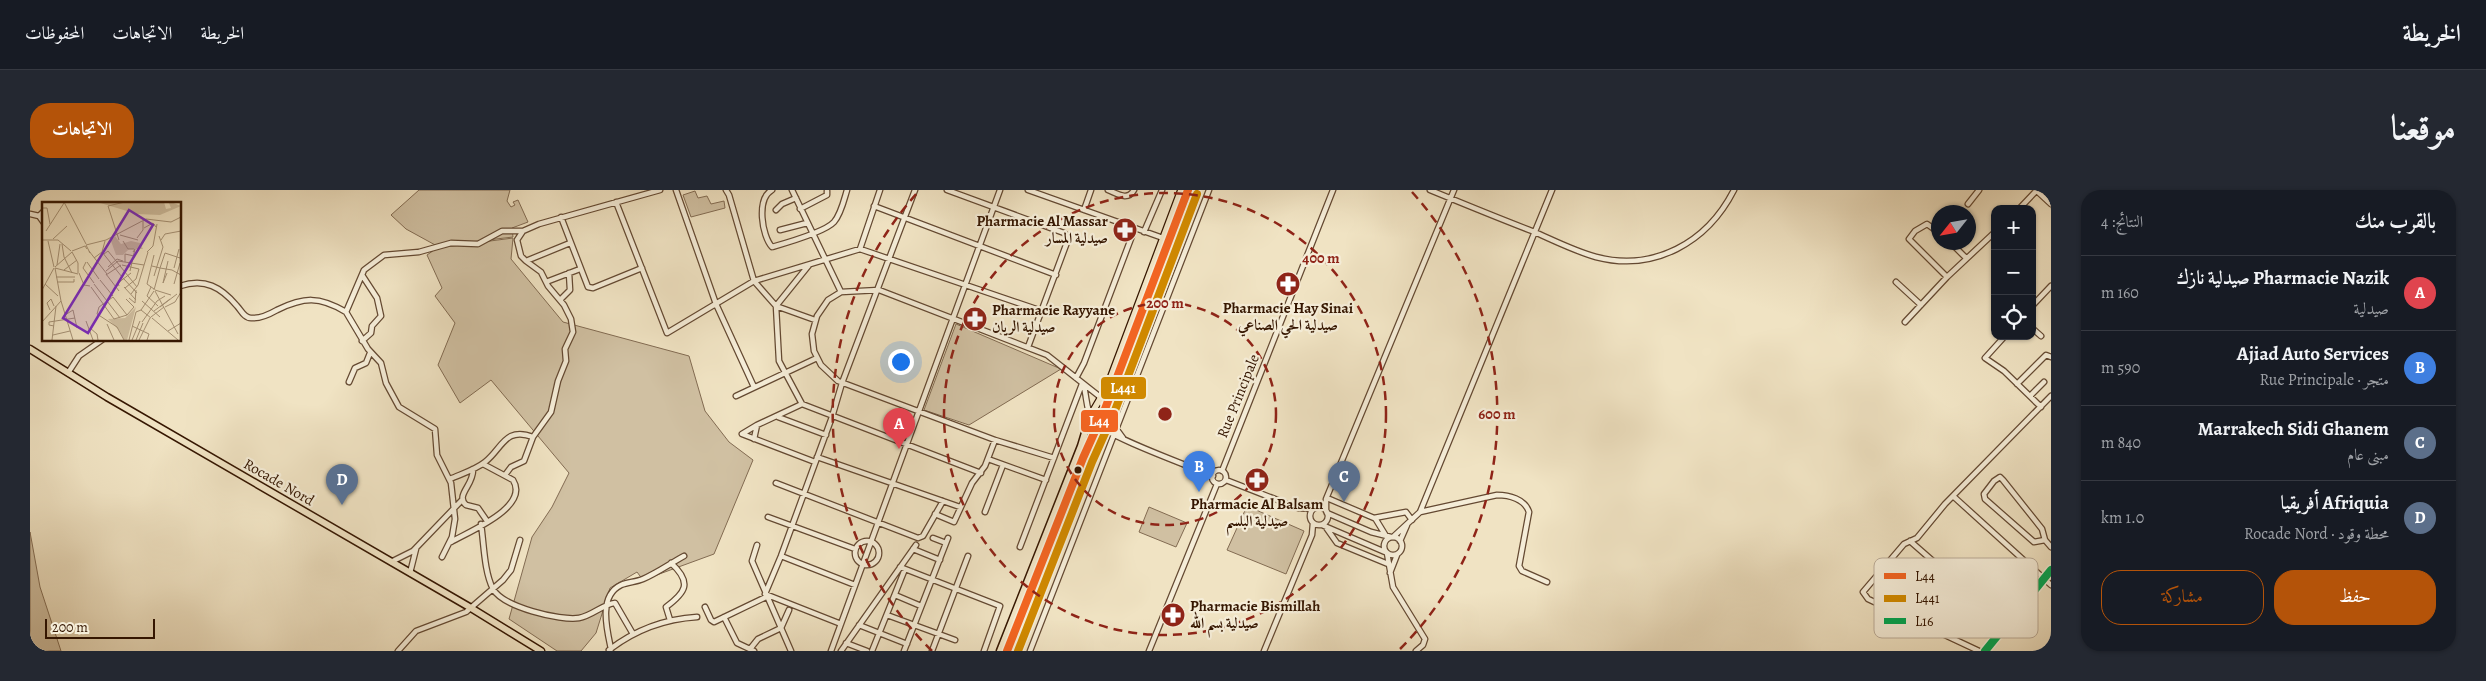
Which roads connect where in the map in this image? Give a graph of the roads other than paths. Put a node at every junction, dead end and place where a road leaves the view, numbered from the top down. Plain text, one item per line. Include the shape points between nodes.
1 (660, 190) edge
2 (676, 190) edge
3 (772, 190) edge
4 (792, 190) edge
5 (827, 190) edge
6 (848, 190) edge
7 (880, 190) edge
8 (915, 190) edge
9 (947, 190) edge
10 (1002, 190) edge
11 (1028, 190) edge
12 (1091, 190) edge
13 (1108, 190) edge
14 (1134, 190) edge
15 (1162, 190) edge
16 (1181, 190) edge
17 (1188, 190) edge
18 (1209, 190) edge
19 (1333, 190) edge
20 (1430, 190) edge
21 (1454, 190) edge
22 (1552, 190) edge
23 (1734, 190) edge
24 (1978, 190) edge
25 (2037, 190) edge
26 (729, 192) edge
27 (796, 198) junction
28 (1450, 198) junction
29 (616, 202) junction
30 (1968, 204) dead end
31 (2051, 204) edge
32 (2023, 205) edge
33 (874, 206) junction
34 (995, 207) junction
35 (800, 209) junction
36 (776, 210) dead end
37 (1084, 210) junction
38 (42, 213) edge
39 (30, 214) edge
40 (39, 216) junction
41 (561, 216) junction
42 (906, 218) junction
43 (42, 220) edge
44 (807, 223) junction
45 (1931, 227) edge
46 (1135, 228) junction
47 (780, 230) dead end
48 (523, 231) junction
49 (1144, 232) junction
50 (1534, 232) junction
51 (812, 234) junction
52 (1991, 236) edge
53 (1163, 238) junction
54 (570, 244) junction
55 (980, 247) junction
56 (860, 248) junction
57 (1958, 250) edge
58 (891, 258) junction
59 (1966, 258) junction
60 (825, 259) junction
61 (526, 261) junction
62 (810, 264) junction
63 (642, 268) junction
64 (580, 269) junction
65 (569, 273) junction
66 (1056, 275) junction
67 (362, 276) junction
68 (1947, 277) junction
69 (754, 281) junction
70 (546, 282) junction
71 (1896, 282) dead end
72 (966, 285) junction
73 (181, 286) edge
74 (2051, 286) edge
75 (878, 290) junction
76 (842, 292) junction
77 (560, 300) junction
78 (2036, 302) edge
79 (716, 304) junction
80 (1921, 305) junction
81 (776, 306) junction
82 (1042, 311) junction
83 (346, 312) junction
84 (954, 319) junction
85 (816, 320) junction
86 (1904, 322) dead end
87 (2036, 332) edge
88 (2040, 336) dead end
89 (2001, 340) edge
90 (101, 341) edge
91 (362, 341) junction
92 (1028, 347) junction
93 (30, 349) edge
94 (370, 353) junction
95 (817, 358) junction
96 (2051, 358) edge
97 (68, 373) junction
98 (784, 374) junction
99 (1076, 378) junction
100 (349, 382) dead end
101 (2044, 382) dead end
102 (842, 383) junction
103 (2017, 384) junction
104 (1083, 385) junction
105 (754, 388) junction
106 (736, 396) dead end
107 (2030, 396) junction
108 (2051, 396) edge
109 (1101, 398) junction
110 (1109, 399) junction
111 (802, 404) junction
112 (2041, 407) junction
113 (1105, 410) junction
114 (919, 412) junction
115 (778, 416) junction
116 (1090, 416) junction
117 (832, 417) junction
118 (1111, 421) junction
119 (757, 425) junction
120 (1097, 426) junction
121 (1117, 428) junction
122 (826, 435) junction
123 (1114, 435) junction
124 (533, 437) junction
125 (1123, 438) junction
126 (754, 439) junction
127 (995, 440) junction
128 (907, 445) junction
129 (1054, 458) junction
130 (988, 459) junction
131 (816, 460) junction
132 (483, 464) junction
133 (1003, 465) junction
134 (473, 469) junction
135 (1222, 471) junction
136 (981, 473) junction
137 (505, 475) junction
138 (1213, 476) junction
139 (450, 480) junction
140 (1046, 480) junction
141 (1226, 480) junction
142 (776, 483) dead end
143 (893, 484) junction
144 (1217, 484) junction
145 (804, 494) junction
146 (1953, 496) junction
147 (1326, 499) junction
148 (462, 500) junction
149 (943, 501) junction
150 (454, 506) junction
151 (960, 507) junction
152 (1298, 508) junction
153 (1315, 508) junction
154 (985, 512) dead end
155 (1326, 512) junction
156 (1420, 512) junction
157 (935, 514) junction
158 (768, 517) dead end
159 (1310, 517) junction
160 (1375, 518) junction
161 (1412, 520) junction
162 (487, 521) junction
163 (879, 522) junction
164 (1313, 523) junction
165 (481, 524) junction
166 (1408, 524) junction
167 (1322, 525) junction
168 (792, 526) junction
169 (1312, 535) junction
170 (1390, 537) junction
171 (933, 538) dead end
172 (948, 538) dead end
173 (520, 540) dead end
174 (2045, 540) junction
175 (872, 541) junction
176 (1400, 541) junction
177 (1910, 541) junction
178 (450, 543) junction
179 (946, 543) junction
180 (757, 545) dead end
181 (2051, 546) edge
182 (1020, 547) dead end
183 (417, 548) junction
184 (855, 548) junction
185 (1386, 552) junction
186 (1397, 555) junction
187 (684, 556) dead end
188 (781, 556) junction
189 (968, 556) dead end
190 (442, 557) dead end
191 (1891, 558) edge
192 (1929, 558) edge
193 (2022, 558) edge
194 (940, 560) junction
195 (391, 562) junction
196 (671, 563) junction
197 (863, 564) junction
198 (1388, 564) junction
199 (903, 568) junction
200 (2051, 570) edge
201 (410, 573) junction
202 (2038, 573) edge
203 (1389, 575) junction
204 (1874, 577) edge
205 (2044, 578) junction
206 (932, 580) junction
207 (1547, 582) dead end
208 (856, 585) junction
209 (2038, 585) edge
210 (2051, 585) edge
211 (493, 588) junction
212 (956, 589) junction
213 (766, 596) junction
214 (895, 596) junction
215 (1874, 602) edge
216 (607, 605) junction
217 (921, 606) junction
218 (705, 607) dead end
219 (472, 608) junction
220 (789, 610) dead end
221 (887, 615) junction
222 (698, 617) dead end
223 (724, 617) junction
224 (670, 620) junction
225 (841, 624) junction
226 (859, 625) junction
227 (914, 625) junction
228 (781, 628) junction
229 (633, 634) junction
230 (880, 634) junction
231 (938, 634) junction
232 (1951, 638) edge
233 (1996, 638) edge
234 (955, 640) dead end
235 (846, 643) junction
236 (906, 644) junction
237 (610, 650) edge
238 (752, 650) edge
239 (398, 651) edge
240 (540, 651) edge
241 (791, 651) edge
242 (831, 651) edge
243 (841, 651) edge
244 (867, 651) edge
245 (872, 651) edge
246 (904, 651) edge
247 (932, 651) edge
248 (984, 651) edge
249 (1000, 651) edge
250 (1007, 651) edge
251 (1030, 651) edge
252 (1149, 651) edge
253 (1264, 651) edge
254 (1416, 651) edge
255 (1979, 651) edge
256 (1985, 651) edge

1 - 29 street
2 - 79 street
3 - 51 street via 761,206 771,246
4 - 27 street
5 - 35 street via 827,195
6 - 51 street via 834,221
7 - 33 street
8 - 42 street
9 - 34 street
10 - 34 street
11 - 37 street
12 - 37 street
13 - 14 street via 1126,197
15 - 49 street
16 - 53 main road
17 - 110 main road
18 - 121 street
19 - 135 street, Rue Principale
20 - 28 street
21 - 28 street
22 - 50 street
23 - 50 street via 1721,211 1698,236 1675,251 1648,260 1622,261 1593,256
24 - 30 street
25 - 31 street
25 - 32 street
26 - 69 street
27 - 35 street
27 - 36 street
28 - 50 street
28 - 147 street
29 - 41 street
29 - 63 street
33 - 42 street
33 - 56 street
34 - 55 street
34 - 66 street via 1067,235 1068,243
35 - 44 street
37 - 46 street
38 - 40 street
39 - 40 street
40 - 43 street
41 - 48 street
41 - 54 street
42 - 55 street
42 - 58 street
44 - 47 street
44 - 51 street
45 - 68 street via 1927,224 1909,239
46 - 49 street
46 - 99 street
48 - 61 street via 517,240 521,256
48 - 67 street via 502,231 478,244 451,243 419,252 387,254 369,266
49 - 53 street
50 - 156 street
51 - 60 street
52 - 59 street
53 - 109 main road
54 - 61 street
54 - 64 street
55 - 66 street
55 - 72 street
56 - 58 street
56 - 60 street
57 - 59 street
58 - 72 street
58 - 75 street
59 - 68 street
60 - 62 street
60 - 76 street
61 - 70 street via 541,272
62 - 69 street
62 - 81 street
63 - 64 street via 590,288
63 - 79 street via 667,333
64 - 65 street
65 - 70 street
65 - 77 street via 570,290
66 - 82 street
67 - 83 street
67 - 91 street via 377,298 381,316 372,326 371,334
68 - 80 street
69 - 79 street
69 - 81 street
70 - 77 street
71 - 80 street
72 - 82 street
72 - 84 street
73 - 83 street via 196,282 213,285 251,318 267,315 304,299 330,304
74 - 78 street
75 - 76 street
75 - 84 street
75 - 102 street
76 - 85 street via 824,305
77 - 124 street via 571,319 573,332 565,349 566,362 551,412
79 - 105 street
80 - 86 street
81 - 85 street
81 - 98 street via 778,352
82 - 92 street
83 - 91 street
84 - 92 street
84 - 114 street
85 - 95 street via 812,342
87 - 88 street
89 - 103 street via 1985,358
90 - 97 street via 79,356
91 - 94 street
92 - 99 street via 1052,358
93 - 97 highway, Rocade Nord
94 - 100 street via 366,363 354,369
94 - 139 street via 381,363 386,383 399,407 436,429 438,459
95 - 98 street
95 - 102 street via 826,372
96 - 103 street via 2046,356
97 - 195 highway, Rocade Nord
98 - 105 street
98 - 111 street
99 - 104 street
101 - 107 street
102 - 114 street
102 - 117 street
103 - 107 street
104 - 109 street
104 - 116 street
104 - 129 street
105 - 106 street
107 - 112 street
108 - 112 street
109 - 113 street
109 - 116 main road
110 - 113 main road
110 - 118 main road
111 - 115 street
111 - 117 street
112 - 146 street
113 - 118 street
113 - 120 main road
114 - 127 street
114 - 128 street
115 - 119 street
115 - 122 street
116 - 120 street
116 - 249 highway
117 - 122 street
117 - 128 street
118 - 121 street
119 - 126 street
119 - 126 street via 742,433
120 - 123 street
120 - 250 highway
121 - 123 street
121 - 125 street
122 - 131 street
123 - 125 street
123 - 251 street
124 - 132 street via 521,434 506,439
124 - 137 street via 524,461 511,467
125 - 138 street
126 - 131 street
127 - 129 street
127 - 130 street
128 - 136 street
128 - 143 street
129 - 140 street
130 - 133 street
130 - 136 street
131 - 143 street
131 - 145 street
132 - 134 street
132 - 137 street
133 - 140 street
133 - 154 street
134 - 139 street
134 - 148 street via 472,480
135 - 138 street
135 - 141 street
136 - 151 street
137 - 162 street via 515,482 515,497 504,512
138 - 144 street
139 - 150 street
140 - 182 street
141 - 144 street
141 - 152 street
142 - 145 street
143 - 149 street
143 - 163 street
144 - 252 street
145 - 163 street
145 - 168 street
146 - 177 street via 1917,538
146 - 193 street
147 - 153 street
147 - 155 street
147 - 160 street
148 - 150 street
148 - 162 street via 466,506 478,508
149 - 151 street
149 - 157 street
150 - 178 street via 455,526
150 - 183 street
151 - 157 street via 954,522
152 - 153 street
152 - 159 street
153 - 155 street
153 - 159 street
155 - 167 street via 1327,520
155 - 170 street
156 - 161 street
156 - 207 street via 1497,495 1524,503 1529,512 1518,565 1522,571
157 - 163 street via 919,538
158 - 168 street
159 - 164 street
160 - 161 street via 1406,512
160 - 170 street
161 - 166 street
162 - 165 street
163 - 175 street
164 - 167 street
164 - 169 street
165 - 178 street
165 - 211 street
166 - 170 street
166 - 176 street
167 - 169 street
167 - 185 street
167 - 198 street via 1337,543
168 - 184 street
168 - 188 street
169 - 253 street
170 - 176 street
170 - 185 street via 1384,543
171 - 179 street
172 - 179 street
173 - 211 street via 511,570
174 - 174 street via 2042,529 2003,480 1996,478 1984,494 1987,502 2034,542
174 - 181 street
175 - 184 street via 862,542
175 - 197 street
175 - 197 street via 878,548 878,557 872,564
176 - 186 street via 1402,550
177 - 191 street
177 - 192 street
178 - 190 street
179 - 194 street
180 - 213 street via 752,559
183 - 195 street
183 - 201 street
184 - 197 street via 856,558
185 - 186 street
185 - 198 street
186 - 203 street
187 - 196 street
188 - 208 street
188 - 213 street
189 - 212 street
194 - 199 street via 915,547
194 - 206 street
195 - 201 highway, Rocade Nord
196 - 216 street via 645,578 617,587
196 - 224 street via 681,575 684,590 666,607
197 - 208 street
198 - 203 street
199 - 206 street
199 - 214 street
199 - 226 street
200 - 205 street
201 - 219 highway, Rocade Nord
202 - 205 street
203 - 254 street via 1425,639 1423,646
204 - 215 street via 1864,594
205 - 209 street
205 - 210 street
206 - 212 street
206 - 217 street
208 - 225 street
211 - 216 street via 501,597 523,608 570,618 584,617
211 - 219 street
212 - 231 street
212 - 248 street via 1000,606
213 - 223 street
213 - 225 street
213 - 228 street
214 - 217 street
214 - 221 street
216 - 229 street via 617,605
216 - 237 street
217 - 227 street
218 - 223 street via 712,622
219 - 239 street via 455,618 420,629
219 - 240 highway, Rocade Nord
220 - 228 street
221 - 227 street
221 - 230 street
222 - 224 street
223 - 238 street via 737,643
224 - 229 street
225 - 242 street
226 - 230 street
226 - 235 street
227 - 231 street
227 - 236 street
228 - 238 street via 758,639
228 - 241 street
229 - 237 street
230 - 236 street
230 - 245 street
231 - 234 street
231 - 247 street
232 - 255 street
233 - 256 street
235 - 243 street
235 - 244 street
236 - 246 street

